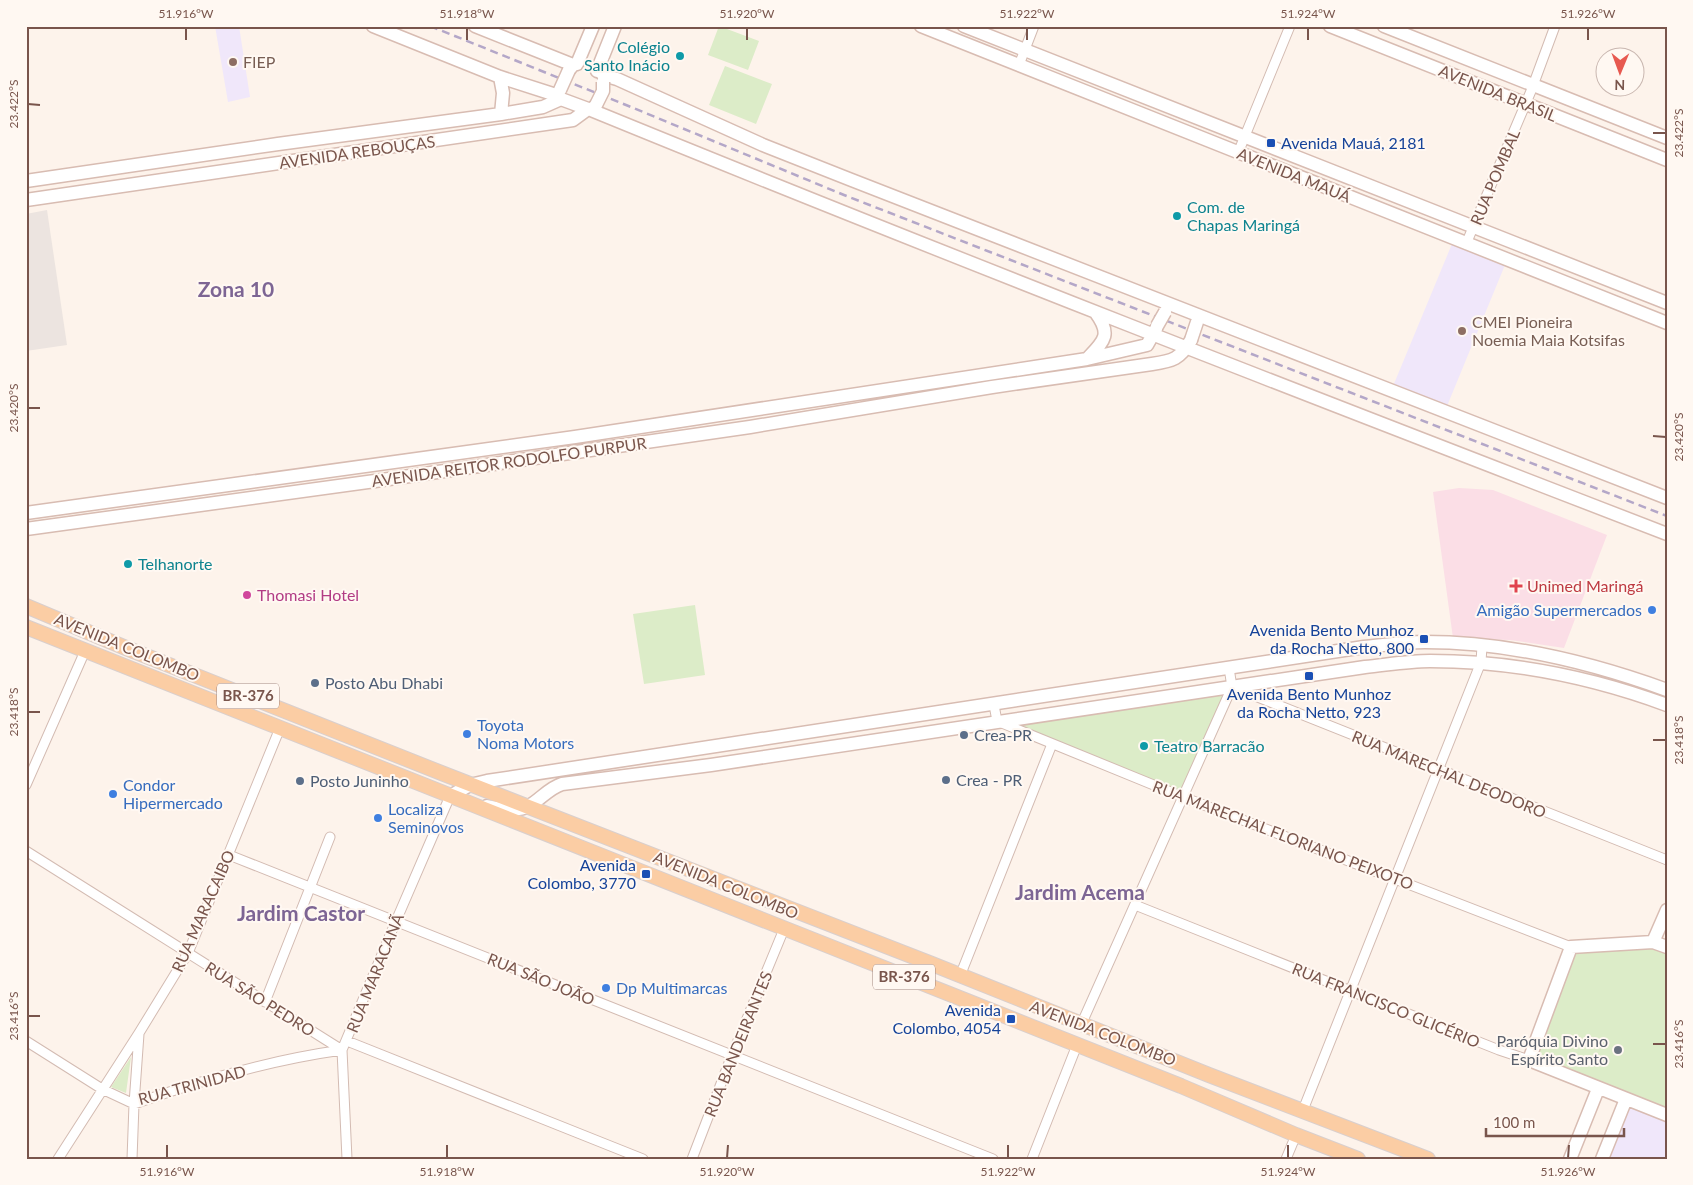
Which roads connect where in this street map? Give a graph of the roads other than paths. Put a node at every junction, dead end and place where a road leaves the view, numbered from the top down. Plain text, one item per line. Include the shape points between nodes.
1 (373, 26) edge
2 (475, 26) edge
3 (593, 26) edge
4 (615, 26) edge
5 (921, 26) edge
6 (964, 26) edge
7 (1034, 26) edge
8 (1290, 26) edge
9 (1330, 26) edge
10 (1384, 26) edge
11 (1555, 26) edge
12 (1026, 50) junction
13 (1019, 65) junction
14 (573, 66) junction
15 (500, 76) junction
16 (601, 76) junction
17 (1533, 86) junction
18 (560, 95) junction
19 (1525, 104) junction
20 (592, 108) junction
21 (501, 114) junction
22 (1245, 137) junction
23 (1667, 138) edge
24 (278, 144) junction
25 (1238, 153) junction
26 (1667, 160) edge
27 (281, 163) junction
28 (86, 173) junction
29 (26, 182) edge
30 (88, 192) junction
31 (26, 200) edge
32 (1474, 227) junction
33 (1466, 244) junction
34 (1667, 303) edge
35 (1171, 309) junction
36 (1096, 313) junction
37 (1197, 318) junction
38 (1667, 323) edge
39 (1155, 331) junction
40 (1188, 344) junction
41 (1087, 358) junction
42 (990, 373) junction
43 (992, 387) junction
44 (672, 423) junction
45 (674, 438) junction
46 (436, 456) junction
47 (373, 465) junction
48 (328, 471) junction
49 (439, 472) junction
50 (375, 481) junction
51 (331, 487) junction
52 (184, 491) junction
53 (1667, 498) edge
54 (66, 507) junction
55 (186, 507) junction
56 (26, 513) edge
57 (69, 523) junction
58 (26, 529) edge
59 (1667, 534) edge
60 (26, 606) edge
61 (26, 627) edge
62 (1482, 646) junction
63 (86, 651) junction
64 (1481, 662) junction
65 (1229, 668) junction
66 (185, 671) junction
67 (153, 678) junction
68 (1653, 685) junction
69 (1232, 686) junction
70 (1667, 690) edge
71 (1647, 698) junction
72 (994, 705) junction
73 (1667, 705) edge
74 (997, 721) junction
75 (280, 728) junction
76 (1052, 744) junction
77 (722, 746) junction
78 (724, 763) junction
79 (1439, 769) junction
80 (470, 785) junction
81 (26, 786) edge
82 (450, 796) junction
83 (1183, 797) junction
84 (528, 806) junction
85 (330, 837) dead end
86 (26, 852) edge
87 (649, 854) junction
88 (229, 855) junction
89 (1667, 860) edge
90 (615, 861) junction
91 (1395, 879) junction
92 (311, 888) junction
93 (1135, 905) junction
94 (1667, 910) edge
95 (396, 922) junction
96 (784, 929) junction
97 (1654, 942) junction
98 (1571, 947) junction
99 (1667, 948) edge
100 (188, 953) junction
101 (932, 964) junction
102 (960, 976) junction
103 (908, 978) junction
104 (1350, 991) junction
105 (265, 1002) junction
106 (1081, 1025) junction
107 (139, 1033) junction
108 (319, 1036) junction
109 (26, 1041) edge
110 (347, 1041) junction
111 (1077, 1045) junction
112 (342, 1050) junction
113 (312, 1054) junction
114 (732, 1055) junction
115 (1529, 1060) junction
116 (1192, 1068) junction
117 (1208, 1074) junction
118 (1181, 1086) junction
119 (102, 1089) junction
120 (1598, 1089) junction
121 (1197, 1093) junction
122 (1626, 1099) junction
123 (134, 1104) junction
124 (1303, 1110) junction
125 (1667, 1115) edge
126 (1296, 1135) junction
127 (58, 1159) edge
128 (132, 1159) edge
129 (347, 1159) edge
130 (643, 1159) edge
131 (692, 1159) edge
132 (993, 1159) edge
133 (1032, 1159) edge
134 (1286, 1159) edge
135 (1358, 1159) edge
136 (1428, 1159) edge
137 (1570, 1159) edge
138 (1602, 1159) edge

1 - 15 main road
2 - 14 main road
3 - 14 main road
4 - 16 main road
5 - 13 main road, AVENIDA MAUÁ
6 - 12 main road, AVENIDA MAUÁ
7 - 12 street
8 - 22 street
9 - 19 main road, AVENIDA BRASIL
10 - 17 main road, AVENIDA BRASIL
11 - 17 street, RUA POMBAL
12 - 13 street
12 - 22 main road, AVENIDA MAUÁ
13 - 25 main road, AVENIDA MAUÁ
14 - 16 main road
14 - 18 main road, bridge
15 - 18 main road
15 - 21 main road via 503,93
16 - 20 main road, bridge via 604,91
16 - 35 main road via 617,79 772,148
17 - 19 street, RUA POMBAL
17 - 23 main road, AVENIDA BRASIL
18 - 20 main road
18 - 21 main road, AVENIDA REBOUÇAS via 542,107
19 - 26 main road, AVENIDA BRASIL
19 - 32 street, RUA POMBAL
20 - 27 main road, AVENIDA REBOUÇAS via 573,120
20 - 36 main road via 838,211
21 - 24 main road, AVENIDA REBOUÇAS
22 - 25 street
22 - 32 main road, AVENIDA MAUÁ
24 - 27 main road
24 - 28 main road, AVENIDA REBOUÇAS
25 - 33 main road, AVENIDA MAUÁ
27 - 30 main road, AVENIDA REBOUÇAS
28 - 29 main road, AVENIDA REBOUÇAS
28 - 30 main road
30 - 31 main road, AVENIDA REBOUÇAS
32 - 33 street, RUA POMBAL
32 - 34 main road, AVENIDA MAUÁ
33 - 38 main road, AVENIDA MAUÁ
35 - 37 main road
35 - 39 main road, bridge
36 - 39 main road
36 - 41 main road via 1105,333
37 - 40 main road, bridge
37 - 53 main road
39 - 40 main road
39 - 41 main road, AVENIDA REITOR RODOLFO PURPUR via 1147,345
40 - 43 main road, AVENIDA REITOR RODOLFO PURPUR via 1180,356 1165,362
40 - 59 main road
41 - 42 main road, AVENIDA REITOR RODOLFO PURPUR
42 - 43 main road
42 - 44 main road, AVENIDA REITOR RODOLFO PURPUR
43 - 45 main road, AVENIDA REITOR RODOLFO PURPUR
44 - 45 main road
44 - 46 main road, AVENIDA REITOR RODOLFO PURPUR
45 - 49 main road, AVENIDA REITOR RODOLFO PURPUR
46 - 47 main road, AVENIDA REITOR RODOLFO PURPUR
46 - 49 main road
47 - 48 main road, AVENIDA REITOR RODOLFO PURPUR
47 - 50 main road
48 - 51 main road
48 - 52 main road, AVENIDA REITOR RODOLFO PURPUR
49 - 50 main road, AVENIDA REITOR RODOLFO PURPUR
50 - 51 main road, AVENIDA REITOR RODOLFO PURPUR
51 - 55 main road, AVENIDA REITOR RODOLFO PURPUR
52 - 54 main road, AVENIDA REITOR RODOLFO PURPUR
52 - 55 main road
54 - 56 main road, AVENIDA REITOR RODOLFO PURPUR
54 - 57 main road
55 - 57 main road, AVENIDA REITOR RODOLFO PURPUR
57 - 58 main road, AVENIDA REITOR RODOLFO PURPUR
60 - 66 main road, AVENIDA COLOMBO / BR-376
61 - 63 main road, AVENIDA COLOMBO / BR-376
62 - 64 street
62 - 65 main road via 1424,642 1364,647
62 - 68 main road via 1509,648 1577,662
63 - 67 main road, AVENIDA COLOMBO / BR-376
63 - 81 street
64 - 69 main road via 1428,661 1365,667
64 - 71 main road via 1572,676
64 - 79 street
65 - 69 street
65 - 72 main road
66 - 67 main road via 180,678
66 - 80 main road, AVENIDA COLOMBO / BR-376
67 - 75 main road, AVENIDA COLOMBO / BR-376
68 - 70 main road
68 - 71 main road
69 - 74 main road
69 - 79 street, RUA MARECHAL DEODORO
69 - 83 street
71 - 73 main road
72 - 74 street
72 - 77 main road
74 - 76 street, RUA MARECHAL FLORIANO PEIXOTO
74 - 78 main road
75 - 82 main road, AVENIDA COLOMBO / BR-376
75 - 88 street, RUA MARACAIBO
76 - 83 street, RUA MARECHAL FLORIANO PEIXOTO
76 - 102 street
77 - 78 main road
77 - 80 main road
78 - 84 main road via 562,784
79 - 89 street, RUA MARECHAL DEODORO
79 - 91 street
80 - 82 main road
80 - 84 main road, AVENIDA COLOMBO / BR-376
82 - 84 main road via 503,809
82 - 90 main road, AVENIDA COLOMBO / BR-376
82 - 95 street, RUA MARACANÃ
83 - 91 street, RUA MARECHAL FLORIANO PEIXOTO
83 - 93 street
84 - 87 main road, AVENIDA COLOMBO / BR-376
85 - 92 street
86 - 100 street, RUA SÃO PEDRO
87 - 90 main road
87 - 101 main road, AVENIDA COLOMBO / BR-376
88 - 92 street, RUA SÃO JOÃO
88 - 100 street, RUA MARACAIBO
90 - 96 main road, AVENIDA COLOMBO / BR-376
91 - 98 street, RUA MARECHAL FLORIANO PEIXOTO
91 - 104 street
92 - 95 street, RUA SÃO JOÃO
92 - 105 street
93 - 104 street, RUA FRANCISCO GLICÉRIO
93 - 106 street
94 - 97 main road
95 - 110 street, RUA MARACANÃ
95 - 114 street, RUA SÃO JOÃO
96 - 103 main road, AVENIDA COLOMBO / BR-376
96 - 114 street, RUA BANDEIRANTES
97 - 98 main road
97 - 99 main road
98 - 115 main road
100 - 105 street, RUA SÃO PEDRO
100 - 107 street, RUA MARACAIBO
101 - 102 main road, AVENIDA COLOMBO / BR-376
101 - 103 main road
102 - 106 main road, AVENIDA COLOMBO / BR-376
103 - 111 main road, AVENIDA COLOMBO / BR-376
104 - 115 street, RUA FRANCISCO GLICÉRIO
104 - 124 street
105 - 108 street, RUA SÃO PEDRO
106 - 116 main road, AVENIDA COLOMBO / BR-376
107 - 119 street, RUA MARACAIBO
107 - 123 street
108 - 112 street, RUA SÃO PEDRO
108 - 113 street
109 - 119 street, RUA TRINIDAD
110 - 112 street, RUA MARACANÃ
110 - 130 street
111 - 118 main road, AVENIDA COLOMBO / BR-376
111 - 133 street
112 - 113 street, RUA TRINIDAD
112 - 129 street, RUA MARACANÃ
113 - 123 street, RUA TRINIDAD via 222,1076
114 - 131 street, RUA BANDEIRANTES
114 - 132 street, RUA SÃO JOÃO
115 - 120 main road, RUA FRANCISCO GLICÉRIO
116 - 117 main road, AVENIDA COLOMBO / BR-376
116 - 118 main road
117 - 121 main road
117 - 124 main road, AVENIDA COLOMBO / BR-376
118 - 121 main road, AVENIDA COLOMBO / BR-376
119 - 123 street, RUA TRINIDAD
119 - 127 street, RUA MARACAIBO
120 - 122 main road, RUA FRANCISCO GLICÉRIO
120 - 137 main road
121 - 126 main road, AVENIDA COLOMBO / BR-376
122 - 125 main road, RUA FRANCISCO GLICÉRIO
122 - 138 main road
123 - 128 street
124 - 136 main road, AVENIDA COLOMBO / BR-376
126 - 134 street
126 - 135 main road, AVENIDA COLOMBO / BR-376

